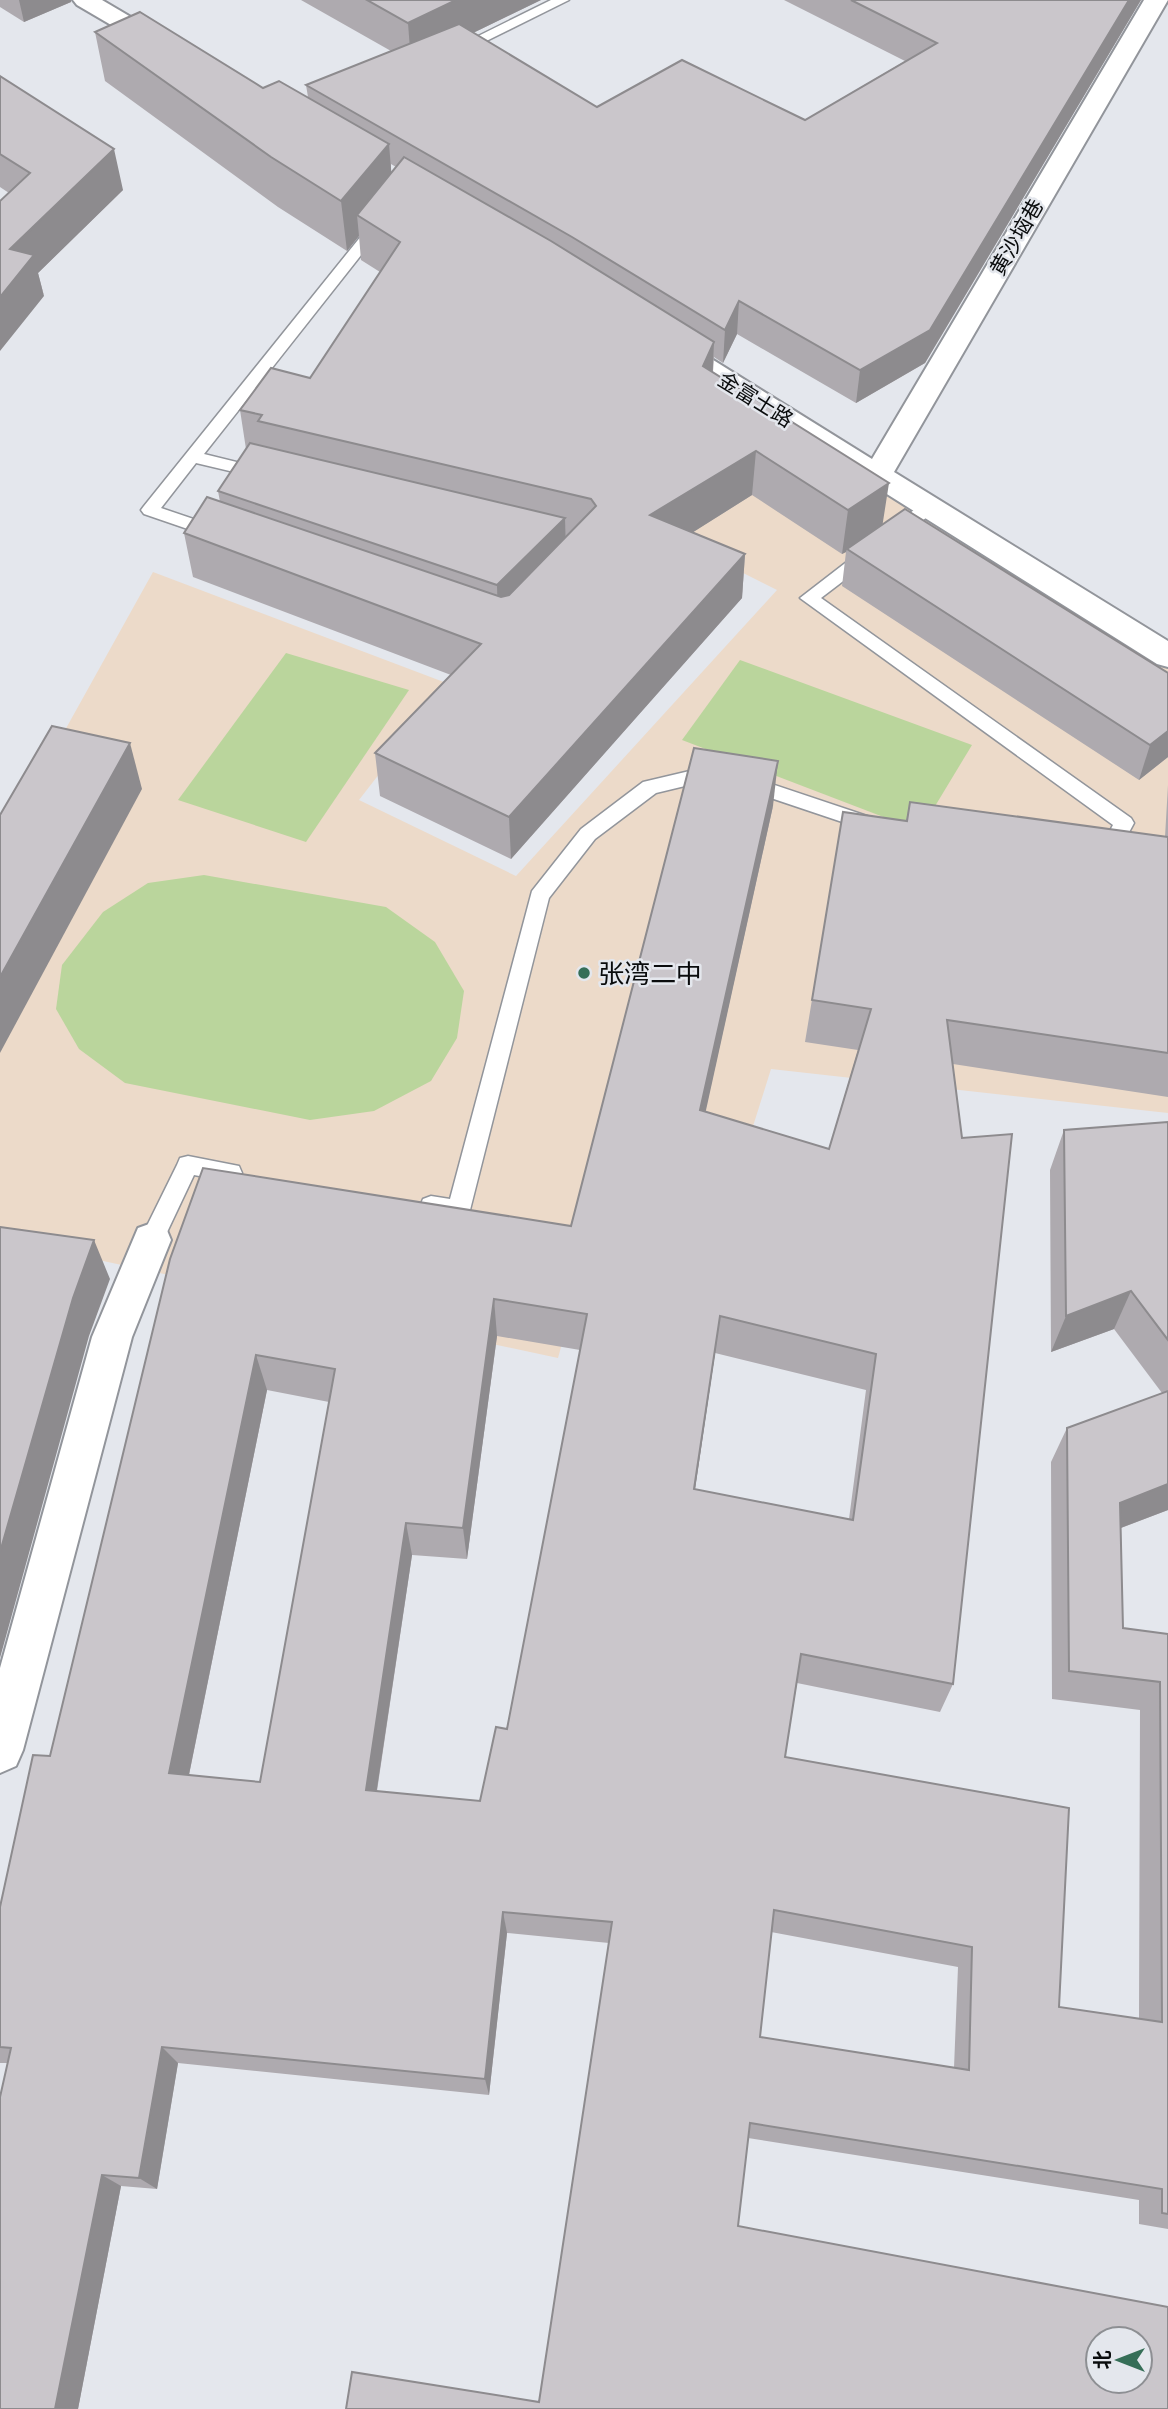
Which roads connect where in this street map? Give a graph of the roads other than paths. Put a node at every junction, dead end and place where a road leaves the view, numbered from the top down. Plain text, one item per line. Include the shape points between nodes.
1 (85, 0) edge
2 (562, 0) edge
3 (1156, 0) edge
4 (441, 58) edge
5 (192, 62) edge
6 (390, 209) edge
7 (642, 328) edge
8 (193, 457) junction
9 (877, 475) junction
10 (274, 476) edge
11 (929, 507) junction
12 (229, 537) edge
13 (1168, 656) edge
14 (889, 830) edge
15 (1088, 862) edge
16 (256, 1177) edge
17 (418, 1204) edge
18 (152, 1240) joint
19 (0, 1750) edge

1 - 5 street
2 - 4 lane
3 - 9 street, 黄沙垴巷
6 - 8 lane
7 - 9 street, 金富士路
8 - 10 lane
8 - 12 lane via 150,510
9 - 11 street, 金富士路
11 - 13 street, 金富士路
11 - 15 lane via 809,598 1124,822 1102,864
14 - 17 lane via 715,772 650,787 588,834 539,896 458,1210
16 - 18 lane via 188,1165
18 - 19 street via 112,1336

